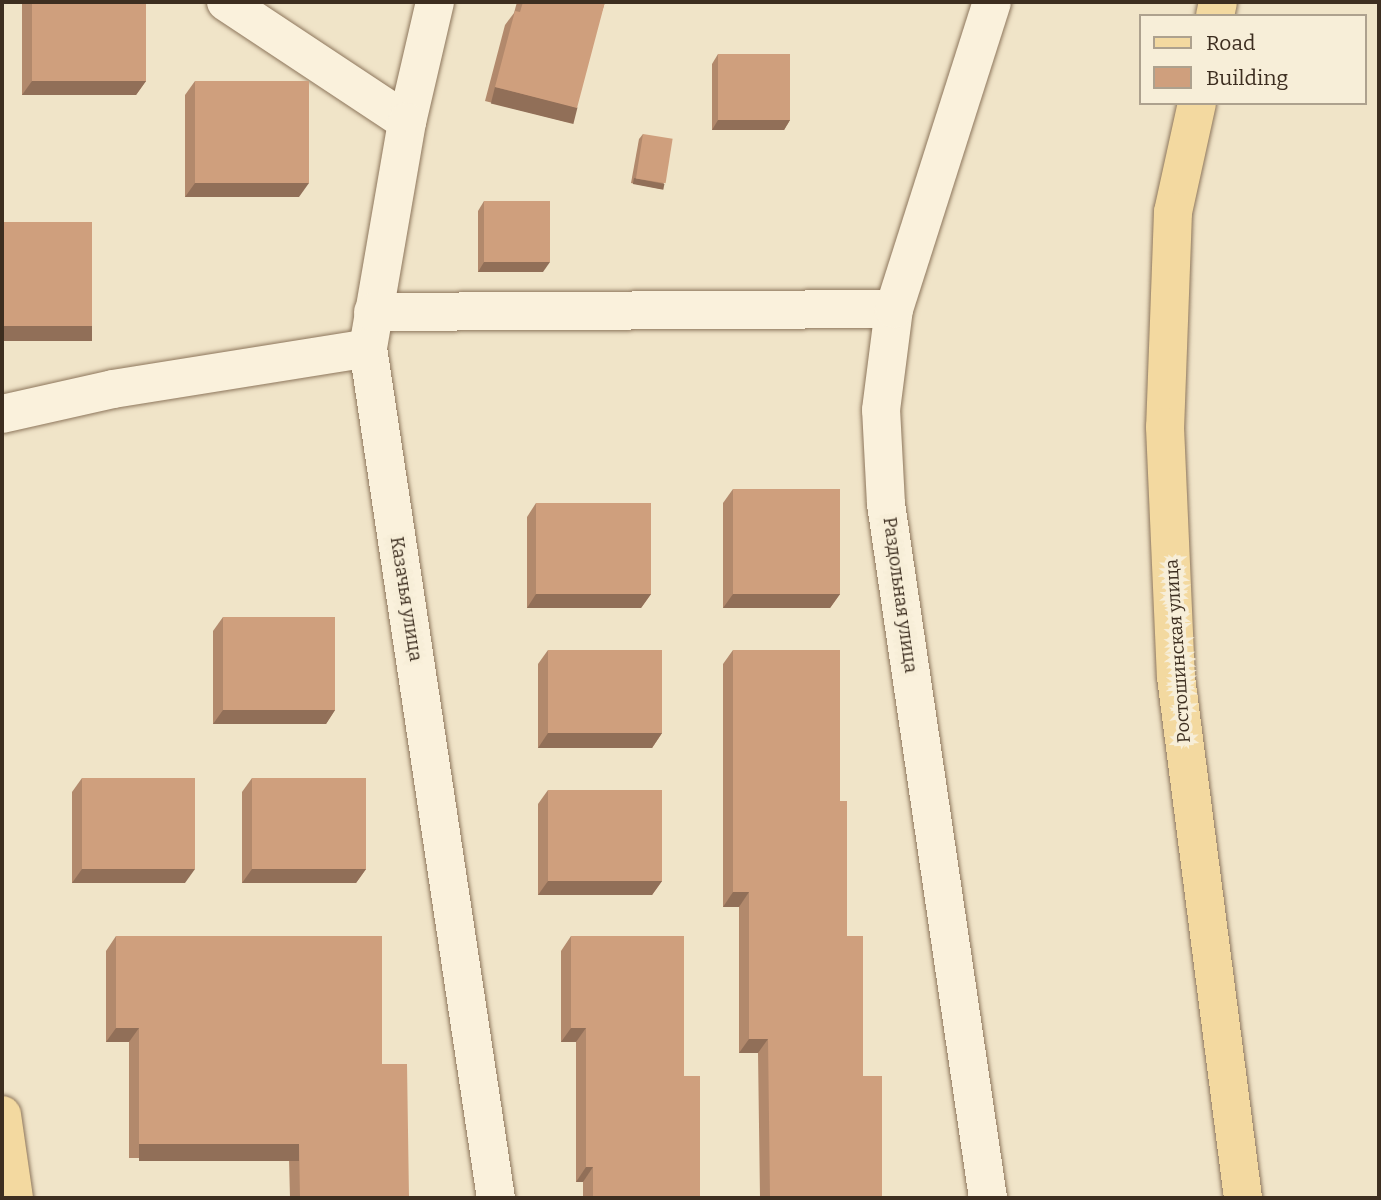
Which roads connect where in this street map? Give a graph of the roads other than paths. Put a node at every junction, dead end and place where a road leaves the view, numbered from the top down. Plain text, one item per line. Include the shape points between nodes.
1 (226, 2) edge
2 (435, 2) edge
3 (992, 2) edge
4 (1197, 105) edge
5 (407, 122) junction
6 (894, 309) junction
7 (371, 330) junction
8 (2, 414) edge
9 (2, 1115) edge
10 (14, 1198) edge
11 (496, 1198) edge
12 (988, 1198) edge
13 (1243, 1198) edge

1 - 5 street
2 - 5 street, Казачья улица
3 - 6 street, Раздольная улица
4 - 13 main road, Ростошинская улица via 1173,212 1165,441 1176,677
5 - 7 street, Казачья улица
6 - 7 street
6 - 12 street, Раздольная улица via 881,410 886,504
7 - 8 street
7 - 11 street, Казачья улица
9 - 10 main road

